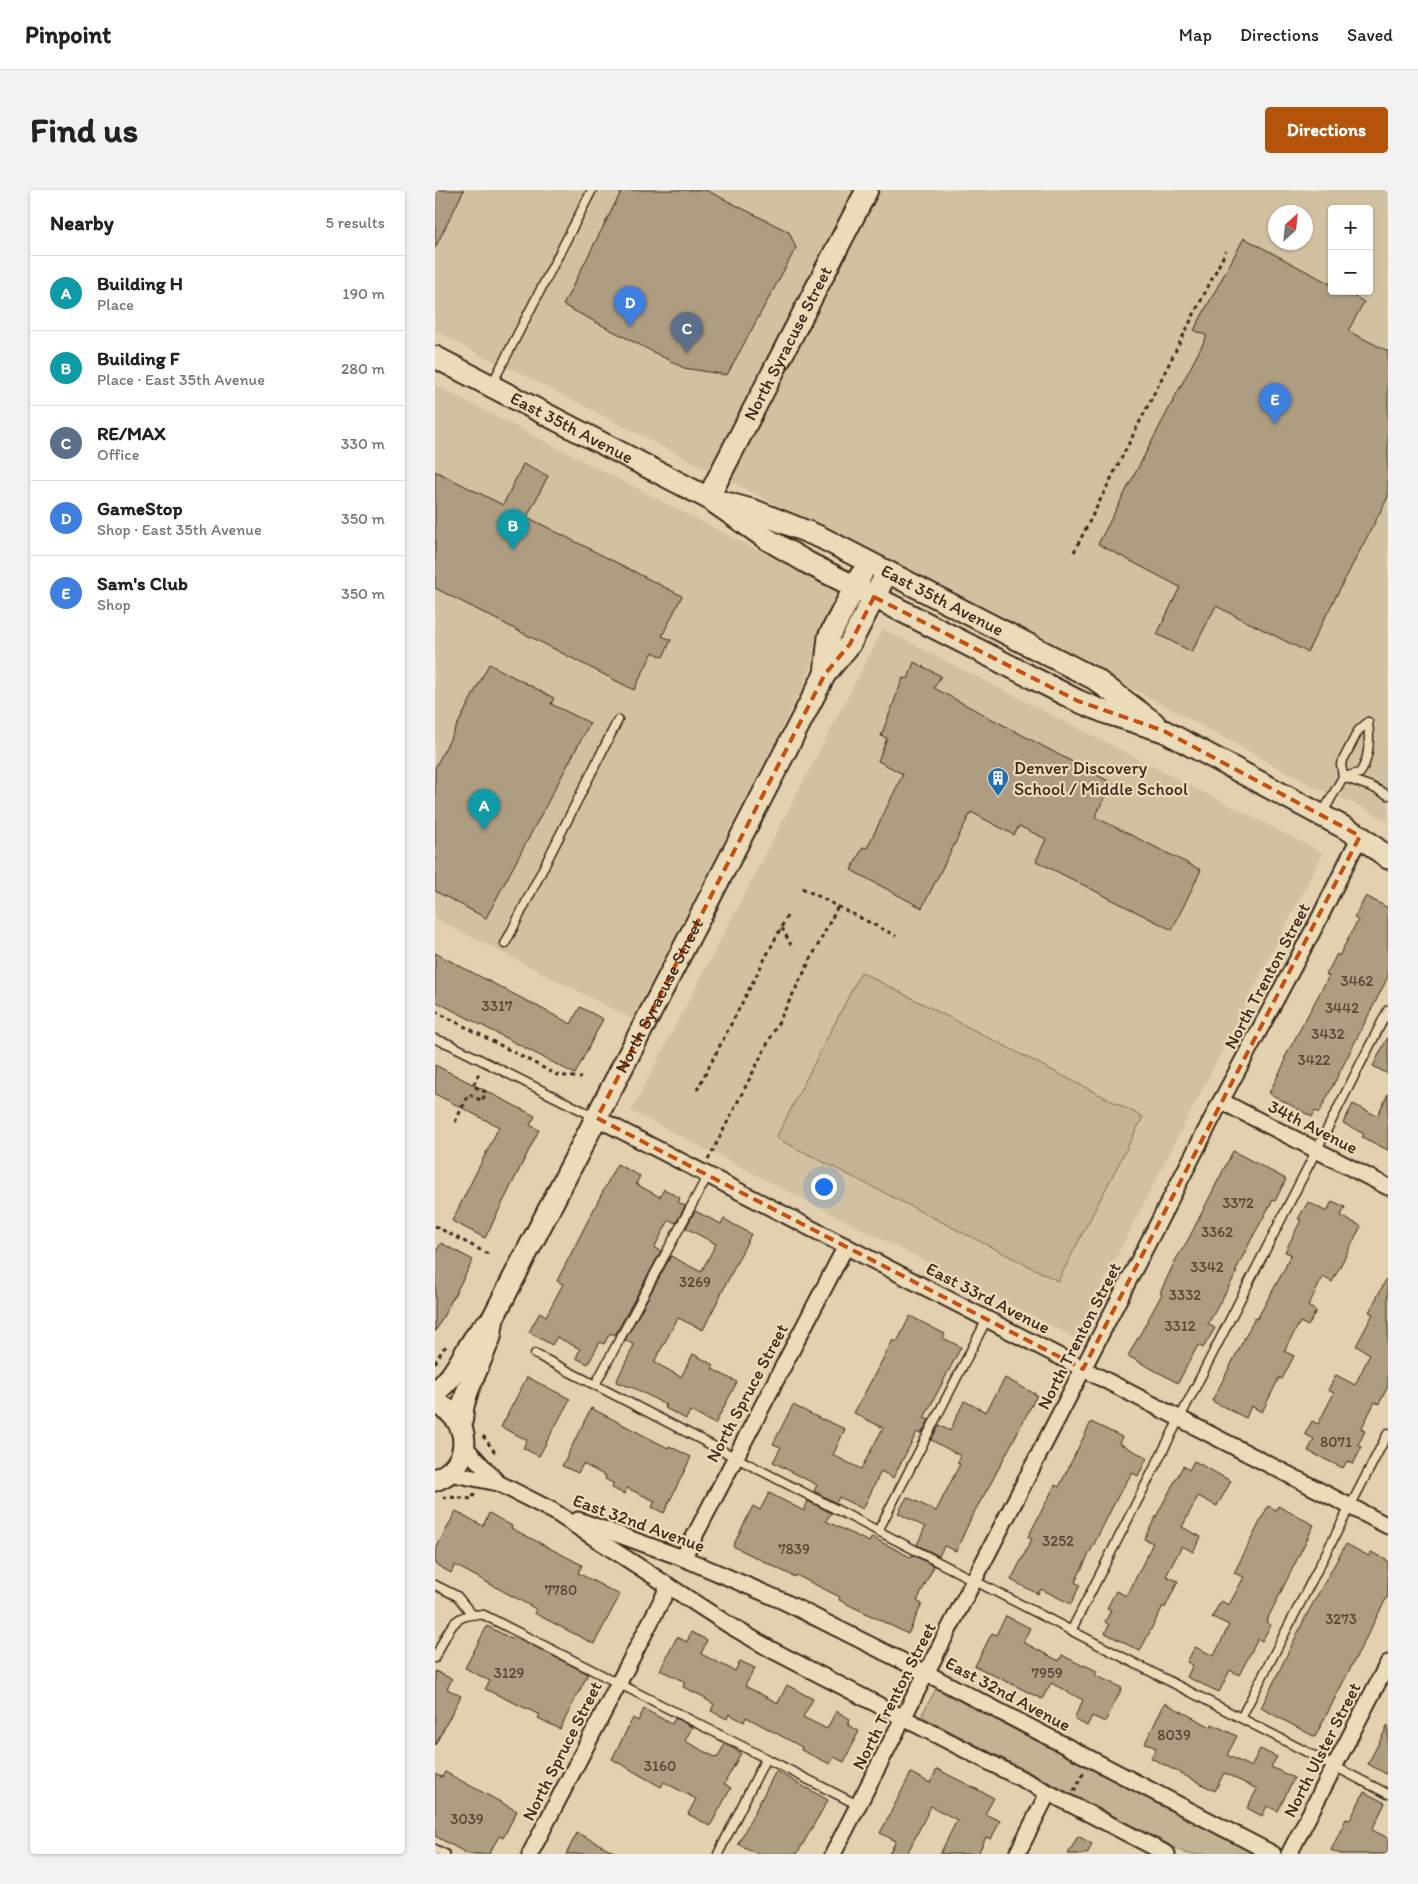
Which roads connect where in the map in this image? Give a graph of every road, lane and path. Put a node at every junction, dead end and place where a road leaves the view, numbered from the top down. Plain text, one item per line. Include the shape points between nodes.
1 (592, 190) edge
2 (867, 190) edge
3 (1226, 251) dead end
4 (435, 357) edge
5 (491, 386) junction
6 (708, 498) junction
7 (1074, 552) dead end
8 (868, 562) junction
9 (887, 572) junction
10 (854, 587) junction
11 (874, 597) junction
12 (825, 674) junction
13 (618, 720) dead end
14 (1164, 731) junction
15 (1343, 778) junction
16 (1388, 795) edge
17 (1322, 814) junction
18 (1360, 836) junction
19 (1388, 841) edge
20 (1388, 858) edge
21 (801, 888) dead end
22 (838, 906) junction
23 (787, 916) dead end
24 (781, 927) junction
25 (896, 936) dead end
26 (505, 944) dead end
27 (791, 945) dead end
28 (1388, 1010) edge
29 (435, 1011) edge
30 (435, 1039) edge
31 (485, 1062) junction
32 (581, 1078) dead end
33 (697, 1090) dead end
34 (1221, 1101) junction
35 (597, 1118) junction
36 (455, 1122) dead end
37 (1317, 1150) junction
38 (705, 1173) junction
39 (1388, 1187) edge
40 (435, 1226) edge
41 (846, 1246) junction
42 (490, 1255) dead end
43 (493, 1318) junction
44 (987, 1319) junction
45 (443, 1349) dead end
46 (535, 1354) dead end
47 (435, 1364) edge
48 (1083, 1369) junction
49 (595, 1385) junction
50 (435, 1392) edge
51 (435, 1402) edge
52 (1180, 1418) junction
53 (482, 1431) dead end
54 (1388, 1433) edge
55 (463, 1436) junction
56 (735, 1457) junction
57 (488, 1460) dead end
58 (442, 1477) edge
59 (498, 1483) junction
60 (476, 1488) dead end
61 (435, 1500) edge
62 (1350, 1506) junction
63 (553, 1511) junction
64 (1388, 1526) edge
65 (878, 1531) junction
66 (683, 1558) junction
67 (974, 1580) junction
68 (435, 1585) edge
69 (669, 1586) junction
70 (471, 1614) junction
71 (1071, 1631) junction
72 (435, 1658) edge
73 (1388, 1663) edge
74 (927, 1673) junction
75 (618, 1683) junction
76 (903, 1717) junction
77 (1241, 1718) junction
78 (766, 1758) junction
79 (1334, 1766) junction
80 (1086, 1767) dead end
81 (1049, 1793) junction
82 (1073, 1793) dead end
83 (1388, 1794) edge
84 (858, 1805) junction
85 (435, 1849) edge
86 (445, 1854) edge
87 (530, 1854) edge
88 (718, 1854) edge
89 (833, 1854) edge
90 (1017, 1854) edge
91 (1167, 1854) edge
92 (1273, 1854) edge
93 (1289, 1854) edge

1 - 5 lane
2 - 6 street, North Syracuse Street
3 - 7 path
4 - 5 street, East 35th Avenue
5 - 6 street, East 35th Avenue
6 - 8 street, East 35th Avenue via 786,523
6 - 10 street, East 35th Avenue via 807,563
8 - 9 street, East 35th Avenue
8 - 10 street, North Syracuse Street
9 - 11 street, North Syracuse Street
9 - 14 street, East 35th Avenue via 1095,679
10 - 11 street, East 35th Avenue
10 - 12 street, North Syracuse Street via 829,637
11 - 12 street, North Syracuse Street via 850,644
11 - 14 street, East 35th Avenue via 1078,701
12 - 35 street, North Syracuse Street
13 - 26 lane
14 - 17 street, East 35th Avenue
15 - 15 lane via 1360,773 1365,765 1368,722 1358,732 1341,764
15 - 16 lane
15 - 17 lane
17 - 18 street, East 35th Avenue
18 - 19 street, East 35th Avenue
18 - 20 street, East 35th Avenue
18 - 34 street, North Trenton Street
21 - 22 path
22 - 25 path
22 - 38 path
23 - 24 path
24 - 27 path
24 - 33 path
28 - 37 lane
29 - 32 path via 557,1075
30 - 31 lane
31 - 35 lane
31 - 36 path via 473,1086 486,1092 481,1101 469,1094
34 - 37 street, 34th Avenue
34 - 48 street, North Trenton Street
35 - 38 street, East 33rd Avenue
35 - 43 street, North Syracuse Street
37 - 39 street, 34th Avenue
37 - 52 lane
38 - 41 street, East 33rd Avenue
38 - 49 lane
40 - 42 path
41 - 44 street, East 33rd Avenue
41 - 56 street, North Spruce Street
43 - 50 street, North Syracuse Street via 480,1330 448,1380
43 - 55 street, North Syracuse Street via 490,1338 463,1406
44 - 48 street, East 33rd Avenue
44 - 65 lane
45 - 47 path
46 - 49 lane
48 - 52 street, East 33rd Avenue
48 - 67 street, North Trenton Street
49 - 56 lane
51 - 55 street via 455,1415
52 - 62 street, East 33rd Avenue
52 - 71 lane
53 - 57 path via 494,1451
54 - 62 lane
55 - 58 street, North Syracuse Street via 457,1464
55 - 59 street, East 32nd Avenue
56 - 65 lane
56 - 66 street, North Spruce Street
58 - 59 street, East 32nd Avenue
59 - 63 street, East 32nd Avenue
60 - 61 path via 473,1499 449,1497
62 - 64 street, East 33rd Avenue
62 - 77 lane
63 - 66 street, East 32nd Avenue
63 - 69 street, East 32nd Avenue
65 - 67 lane
66 - 74 street, East 32nd Avenue via 783,1601
67 - 71 lane
67 - 74 street, North Trenton Street
68 - 70 lane via 457,1596
69 - 75 street, North Spruce Street
69 - 76 street, East 32nd Avenue via 771,1650
70 - 72 lane via 459,1617
70 - 75 lane via 484,1615
71 - 77 lane
73 - 79 street, North Ulster Street
74 - 76 street, North Trenton Street
74 - 92 street, East 32nd Avenue
75 - 78 lane
75 - 87 street, North Spruce Street
76 - 81 street, East 32nd Avenue
76 - 84 street, North Trenton Street
77 - 79 lane
78 - 84 lane
78 - 88 lane
79 - 83 lane
79 - 93 street, North Ulster Street
80 - 82 path
81 - 90 street
81 - 91 street, East 32nd Avenue
84 - 89 street, North Trenton Street
85 - 86 lane

